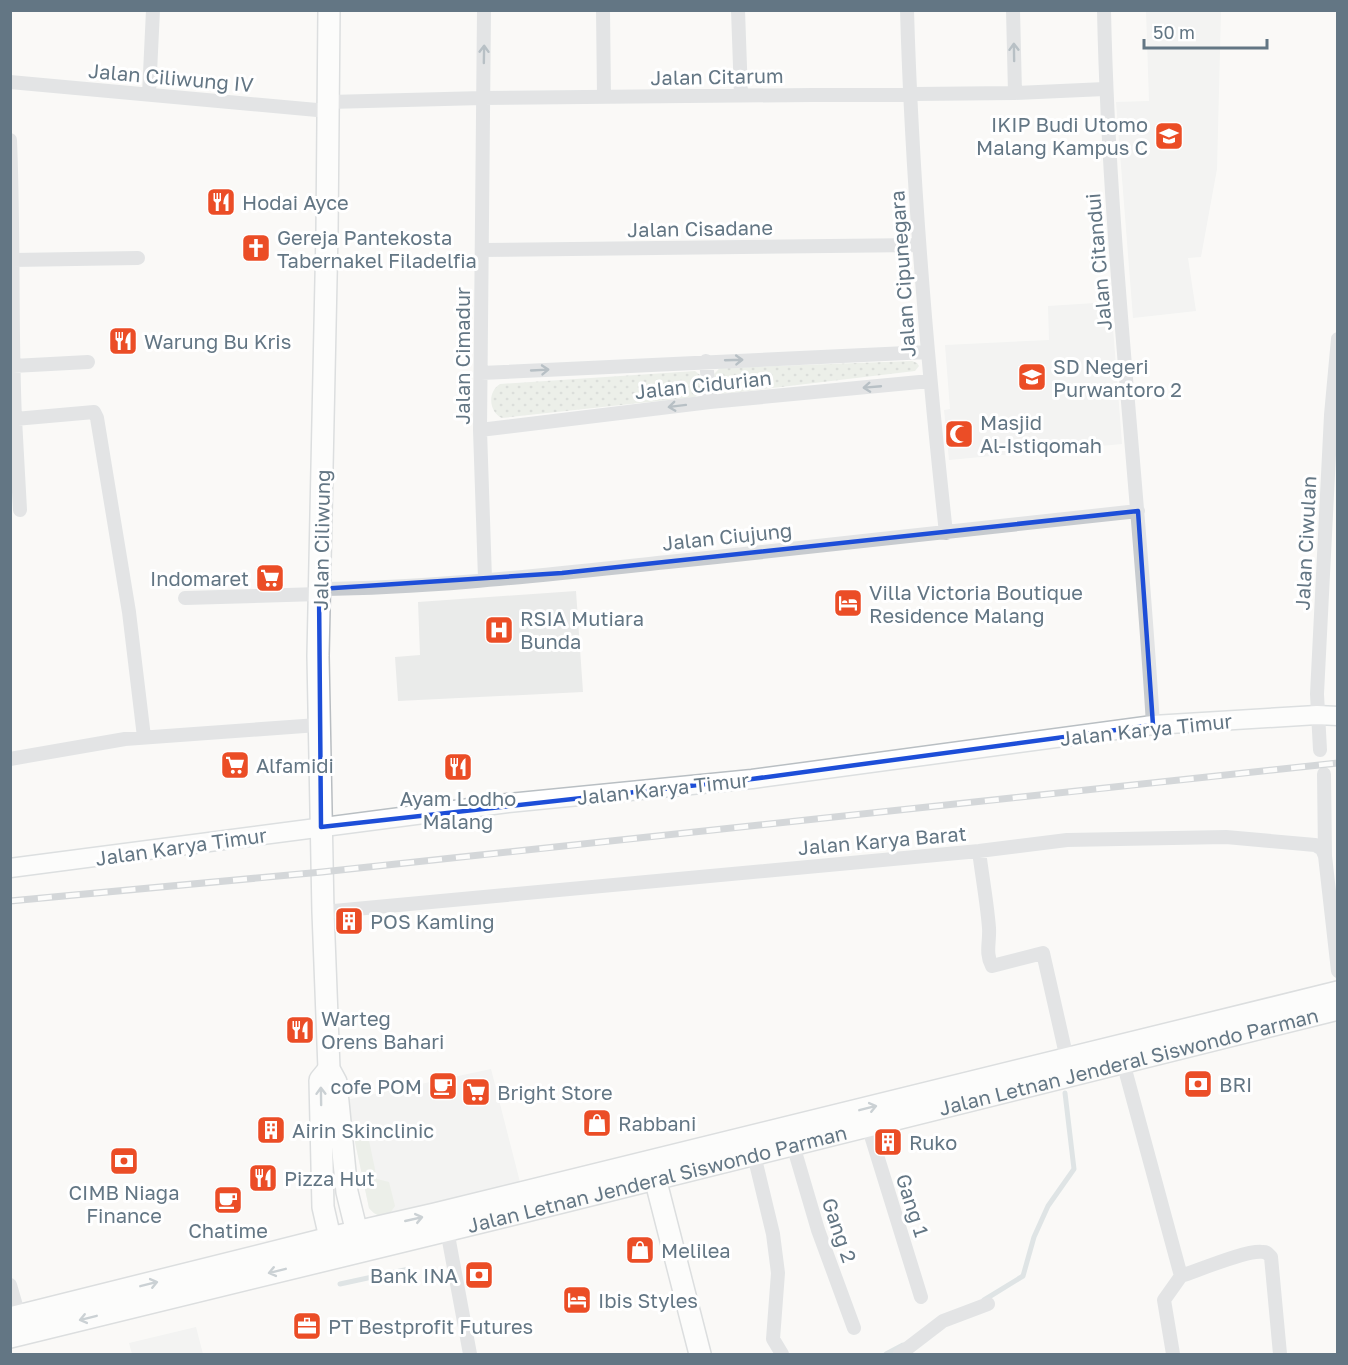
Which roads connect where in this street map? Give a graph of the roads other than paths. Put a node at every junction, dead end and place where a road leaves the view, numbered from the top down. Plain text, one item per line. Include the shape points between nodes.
1 (153, 10) edge
2 (329, 10) edge
3 (484, 10) edge
4 (603, 10) edge
5 (738, 10) edge
6 (907, 10) edge
7 (1013, 10) edge
8 (1104, 10) edge
9 (10, 82) edge
10 (1106, 89) junction
11 (1015, 93) junction
12 (149, 94) junction
13 (909, 94) junction
14 (741, 95) junction
15 (604, 97) junction
16 (483, 98) junction
17 (329, 106) junction
18 (10, 140) edge
19 (919, 245) junction
20 (482, 250) junction
21 (138, 258) dead end
22 (14, 260) junction
23 (1338, 339) edge
24 (928, 352) junction
25 (706, 361) junction
26 (88, 362) dead end
27 (13, 366) junction
28 (481, 373) junction
29 (930, 381) junction
30 (710, 402) junction
31 (1334, 416) edge
32 (15, 419) junction
33 (480, 430) junction
34 (20, 510) dead end
35 (1138, 511) junction
36 (946, 533) junction
37 (485, 579) junction
38 (319, 592) junction
39 (185, 598) dead end
40 (1317, 715) junction
41 (1338, 716) edge
42 (318, 725) junction
43 (1153, 725) junction
44 (144, 737) junction
45 (1320, 750) dead end
46 (10, 759) edge
47 (1324, 774) dead end
48 (321, 827) junction
49 (979, 851) junction
50 (1326, 856) junction
51 (10, 868) edge
52 (323, 912) junction
53 (1338, 971) edge
54 (1338, 992) edge
55 (1338, 1009) edge
56 (1067, 1059) junction
57 (1123, 1062) junction
58 (329, 1069) junction
59 (868, 1126) junction
60 (794, 1145) junction
61 (754, 1155) junction
62 (655, 1179) junction
63 (447, 1230) junction
64 (359, 1241) junction
65 (332, 1248) junction
66 (1181, 1276) junction
67 (10, 1285) edge
68 (921, 1297) dead end
69 (988, 1304) dead end
70 (15, 1317) edge
71 (854, 1328) dead end
72 (10, 1337) edge
73 (470, 1354) edge
74 (700, 1354) edge
75 (782, 1354) edge
76 (900, 1354) edge
77 (1173, 1354) edge
78 (1280, 1354) edge

1 - 12 street
2 - 17 main road, Jalan Ciliwung
16 -> 3 street, Jalan Cimadur
4 - 15 street
5 - 14 street
6 - 13 street, Jalan Cipunegara
11 -> 7 street
8 - 10 street, Jalan Citandui
9 - 12 street, Jalan Ciliwung IV
10 - 11 street, Jalan Citarum
10 - 35 street, Jalan Citandui
11 - 13 street, Jalan Citarum
12 - 17 street, Jalan Ciliwung IV
13 - 14 street, Jalan Citarum
13 - 19 street, Jalan Cipunegara
14 - 15 street, Jalan Citarum
15 - 16 street, Jalan Citarum
16 - 17 street, Jalan Citarum
16 - 20 street, Jalan Cimadur
17 - 38 main road, Jalan Ciliwung
18 - 22 street
19 - 20 street, Jalan Cisadane
19 - 24 street, Jalan Cipunegara
20 - 28 street, Jalan Cimadur
21 - 22 street
22 - 27 street
23 - 31 street, Jalan Ciwulan
25 -> 24 street, Jalan Cidurian
24 - 29 street, Jalan Cipunegara
28 -> 25 street, Jalan Cidurian
25 - 30 street
26 - 27 street
27 - 32 street
28 - 33 street, Jalan Cimadur
29 -> 30 street, Jalan Cidurian
29 - 36 street, Jalan Cipunegara
30 -> 33 street, Jalan Cidurian
31 - 40 street, Jalan Ciwulan
32 - 34 street
32 - 44 street via 94,412 129,612
33 - 37 street, Jalan Cimadur
35 - 36 street, Jalan Ciujung
35 - 43 street, Jalan Citandui
36 - 37 street, Jalan Ciujung
37 - 38 street, Jalan Ciujung
38 - 39 street, Jalan Ciujung
38 - 42 main road, Jalan Ciliwung
40 - 41 street, Jalan Karya Timur
40 - 43 street, Jalan Karya Timur
40 - 45 street, Jalan Ciwulan
42 - 44 street
42 - 48 main road, Jalan Ciliwung
43 - 48 street, Jalan Karya Timur via 752,779 508,803
44 - 46 street
47 - 50 street
48 - 51 street, Jalan Karya Timur
48 - 52 main road, Jalan Ciliwung
49 - 50 street, Jalan Karya Barat via 1067,840 1226,837 1315,845
49 - 52 street, Jalan Karya Barat
49 - 56 street via 991,964 1043,953
50 - 53 street
52 - 58 main road, Jalan Ciliwung
54 - 56 main road, Jalan Letnan Jenderal Siswondo Parman
55 - 57 main road, Jalan Letnan Jenderal Siswondo Parman
64 -> 56 main road, Jalan Letnan Jenderal Siswondo Parman
57 - 59 main road, Jalan Letnan Jenderal Siswondo Parman
57 - 66 street
58 - 64 main road, Jalan Ciliwung via 336,1082 347,1192
65 -> 58 main road, Jalan Ciliwung via 323,1207 320,1080
59 - 60 main road, Jalan Letnan Jenderal Siswondo Parman
59 - 68 street, Gang 1
60 - 61 main road, Jalan Letnan Jenderal Siswondo Parman
60 - 71 street, Gang 2 via 818,1230
61 - 62 main road, Jalan Letnan Jenderal Siswondo Parman
61 - 75 street via 773,1234 778,1273 773,1339
62 - 63 main road, Jalan Letnan Jenderal Siswondo Parman
62 - 74 main road
63 - 64 main road, Jalan Letnan Jenderal Siswondo Parman
63 - 73 street
64 - 65 main road, Jalan Letnan Jenderal Siswondo Parman
70 -> 65 main road, Jalan Letnan Jenderal Siswondo Parman
65 -> 72 main road, Jalan Letnan Jenderal Siswondo Parman
66 - 77 street via 1164,1300
66 - 78 street via 1248,1254 1267,1253
67 - 70 street
69 - 76 street via 944,1321

